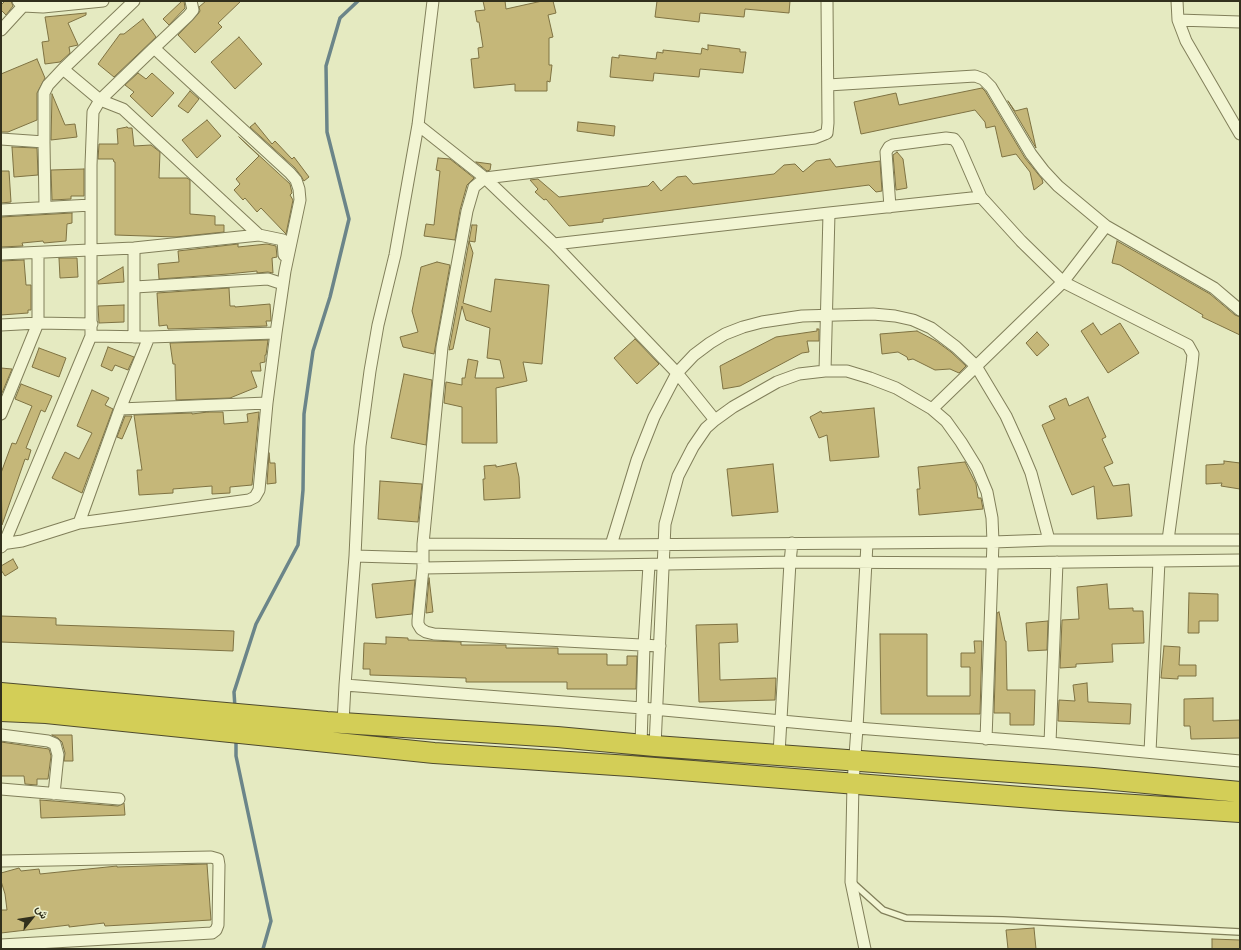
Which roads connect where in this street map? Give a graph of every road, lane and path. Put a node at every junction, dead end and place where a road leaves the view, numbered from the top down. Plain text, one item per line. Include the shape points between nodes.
1 (102, 1) edge
2 (134, 1) edge
3 (191, 1) edge
4 (433, 1) edge
5 (827, 1) edge
6 (1177, 1) edge
7 (20, 4) edge
8 (1178, 20) junction
9 (1240, 22) edge
10 (1, 30) edge
11 (154, 48) junction
12 (63, 69) junction
13 (828, 84) junction
14 (100, 100) junction
15 (418, 125) junction
16 (1240, 134) edge
17 (1, 139) edge
18 (44, 142) junction
19 (485, 178) junction
20 (981, 197) junction
21 (92, 205) junction
22 (890, 207) junction
23 (45, 208) junction
24 (1, 210) edge
25 (829, 213) junction
26 (1106, 226) junction
27 (259, 235) junction
28 (554, 244) junction
29 (134, 248) junction
30 (92, 251) junction
31 (38, 253) junction
32 (1, 254) edge
33 (285, 271) junction
34 (1063, 282) junction
35 (283, 284) junction
36 (135, 287) junction
37 (1240, 310) edge
38 (826, 315) junction
39 (38, 323) junction
40 (92, 324) junction
41 (1, 325) edge
42 (276, 334) junction
43 (92, 336) junction
44 (134, 337) junction
45 (149, 337) junction
46 (976, 366) junction
47 (824, 371) junction
48 (677, 373) junction
49 (267, 403) junction
50 (120, 409) junction
51 (932, 409) junction
52 (2, 411) edge
53 (715, 420) junction
54 (79, 523) junction
55 (1049, 540) junction
56 (1168, 540) junction
57 (1240, 540) edge
58 (993, 542) junction
59 (792, 543) junction
60 (867, 543) junction
61 (423, 544) junction
62 (2, 545) edge
63 (611, 545) junction
64 (664, 545) junction
65 (355, 556) junction
66 (1240, 560) edge
67 (1159, 561) junction
68 (790, 562) junction
69 (865, 562) junction
70 (1057, 562) junction
71 (423, 563) junction
72 (993, 563) junction
73 (664, 564) junction
74 (649, 565) junction
75 (644, 645) junction
76 (660, 646) junction
77 (345, 685) junction
78 (1, 693) edge
79 (642, 708) junction
80 (657, 710) junction
81 (1, 711) edge
82 (780, 721) junction
83 (343, 723) junction
84 (857, 728) junction
85 (1, 736) edge
86 (986, 739) junction
87 (1050, 743) junction
88 (648, 745) junction
89 (1150, 752) junction
90 (779, 754) junction
91 (854, 760) junction
92 (1240, 761) edge
93 (853, 783) junction
94 (1, 789) edge
95 (1240, 792) edge
96 (54, 794) junction
97 (119, 799) dead end
98 (1240, 812) edge
99 (1, 862) edge
100 (851, 882) junction
101 (1240, 932) edge
102 (1, 945) edge
103 (865, 949) edge

1 - 7 street via 43,7
2 - 12 street
3 - 11 street via 192,10 188,16
4 - 15 street
5 - 13 street
6 - 8 street
7 - 10 street
8 - 9 street
8 - 16 street via 1186,41
11 - 14 street
11 - 33 street via 296,180 300,200
12 - 14 street
12 - 18 street via 44,93
13 - 19 street via 828,129 821,137
13 - 26 street via 975,76 984,79 1044,171
14 - 21 street via 93,112
14 - 27 street via 123,109
15 - 19 street
15 - 65 street via 395,255 370,371 360,446
17 - 18 street
18 - 23 street
19 - 28 street
19 - 61 street via 474,187 468,204 442,347
20 - 22 street
20 - 22 street via 958,144 954,139 946,138 889,147 886,152
20 - 34 street
21 - 23 street
21 - 30 street
22 - 25 street
23 - 24 street
25 - 28 street
25 - 38 street
26 - 34 street
26 - 37 street via 1214,288
27 - 29 street
27 - 33 street via 283,240
28 - 48 street
29 - 30 street
29 - 36 street
30 - 31 street
30 - 40 street
31 - 32 street
31 - 39 street
33 - 35 street
34 - 46 street
34 - 56 street via 1182,341 1192,350
35 - 36 street via 268,279
35 - 42 street
36 - 44 street
38 - 46 street via 873,314 913,320 931,328
38 - 47 street
38 - 48 street via 762,322 725,334 694,355
39 - 40 street
39 - 41 street
39 - 52 street
40 - 43 street
42 - 45 street
42 - 49 street
43 - 44 street
43 - 62 street
44 - 45 street
45 - 50 street
46 - 51 street
46 - 55 street via 1006,416 1022,449 1037,492
47 - 51 street via 847,371 870,378 896,388
47 - 53 street via 799,374 777,382
48 - 53 street
48 - 63 street via 654,416 637,460
49 - 50 street
49 - 54 street via 261,483 255,498
50 - 54 street
51 - 58 street via 946,421 977,468 987,492
53 - 64 street via 693,447 678,476 665,524
54 - 62 street
55 - 56 street
55 - 58 street
56 - 57 street
58 - 60 street
58 - 72 street
59 - 60 street
59 - 64 street
59 - 68 street
60 - 69 street
61 - 63 street
61 - 71 street
63 - 64 street
64 - 73 street
65 - 71 street
65 - 77 street
66 - 67 street
67 - 70 street
67 - 89 street
68 - 69 street
68 - 73 street
68 - 82 street
69 - 72 street
69 - 84 street
70 - 72 street
70 - 87 street
71 - 74 street
71 - 75 street via 418,624 426,632
72 - 86 street
73 - 74 street
73 - 76 street
74 - 75 street
75 - 76 street
75 - 79 street
76 - 80 street
77 - 79 street
77 - 83 street
78 - 83 highway
79 - 80 street
79 - 88 street
80 - 82 street
80 - 88 street
81 - 93 highway via 46,713 434,753
82 - 84 street
82 - 90 street
83 - 88 highway
84 - 86 street
84 - 91 street
85 - 96 street via 48,740 55,744 58,755
86 - 87 street
87 - 89 street
88 - 90 highway
89 - 92 street
90 - 91 highway
91 - 93 street
91 - 95 highway
93 - 98 highway
93 - 100 street
94 - 96 street
96 - 97 street
99 - 102 street via 211,857 218,859 219,865 218,925 212,932
100 - 101 lane via 883,910 906,918 1003,920
100 - 103 street

